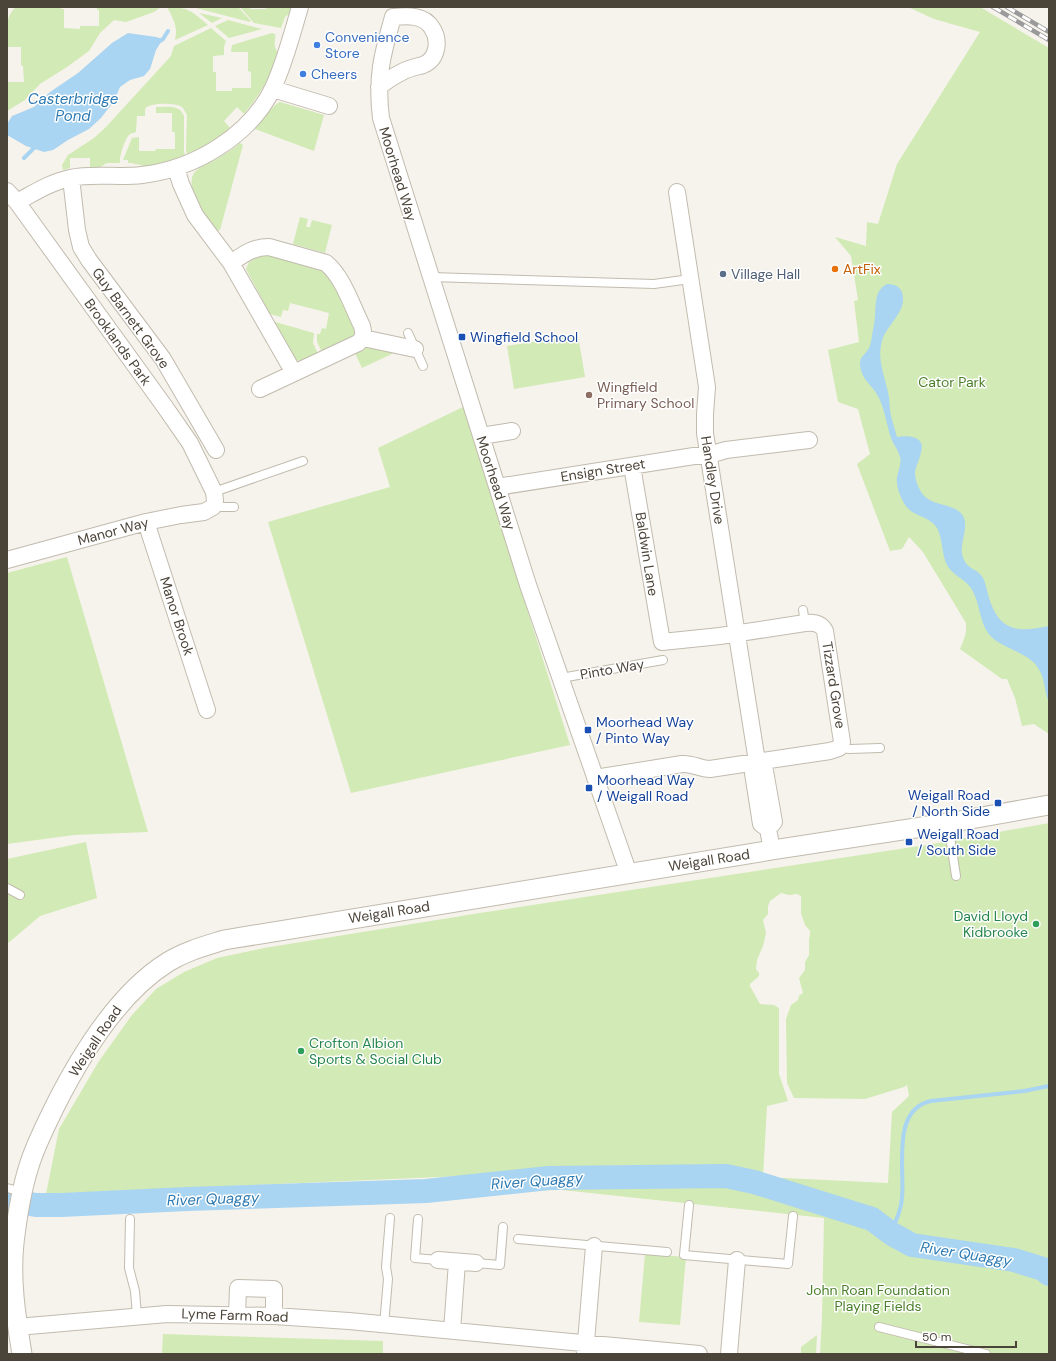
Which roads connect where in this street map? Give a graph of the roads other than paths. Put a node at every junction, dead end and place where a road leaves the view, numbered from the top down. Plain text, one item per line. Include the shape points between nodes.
1 (300, 7) edge
2 (394, 12) edge
3 (379, 87) junction
4 (272, 89) junction
5 (330, 106) dead end
6 (176, 168) junction
7 (70, 178) junction
8 (676, 192) dead end
9 (12, 196) edge
10 (231, 262) junction
11 (431, 277) junction
12 (690, 279) junction
13 (408, 333) dead end
14 (363, 338) junction
15 (415, 349) junction
16 (423, 366) dead end
17 (294, 373) junction
18 (260, 389) dead end
19 (512, 431) dead end
20 (481, 436) junction
21 (809, 440) dead end
22 (216, 450) dead end
23 (709, 455) junction
24 (303, 461) dead end
25 (632, 466) junction
26 (497, 487) junction
27 (214, 500) junction
28 (234, 506) dead end
29 (146, 522) junction
30 (7, 560) edge
31 (737, 633) junction
32 (662, 642) joint
33 (663, 660) dead end
34 (561, 678) junction
35 (207, 710) dead end
36 (839, 748) junction
37 (880, 748) dead end
38 (757, 765) junction
39 (595, 778) junction
40 (1049, 805) edge
41 (948, 823) junction
42 (772, 850) junction
43 (629, 874) junction
44 (956, 876) dead end
45 (7, 888) edge
46 (20, 895) dead end
47 (17, 1196) edge
48 (689, 1205) dead end
49 (793, 1216) dead end
50 (390, 1218) dead end
51 (130, 1219) dead end
52 (418, 1219) dead end
53 (503, 1227) dead end
54 (518, 1239) dead end
55 (594, 1246) junction
56 (667, 1252) dead end
57 (438, 1260) joint
58 (737, 1260) junction
59 (457, 1262) junction
60 (476, 1263) joint
61 (237, 1315) junction
62 (137, 1316) junction
63 (274, 1316) junction
64 (384, 1324) junction
65 (17, 1327) junction
66 (879, 1327) dead end
67 (452, 1331) junction
68 (585, 1349) edge
69 (22, 1354) edge
70 (699, 1354) edge
71 (729, 1354) edge
72 (986, 1354) edge

1 - 4 street via 281,70
2 - 3 street, Moorhead Way via 381,58
2 - 3 street, Moorhead Way via 424,19 435,32 436,50 432,58 424,64 402,72
3 - 11 street, Moorhead Way via 381,118
4 - 5 street
4 - 6 street via 255,114 237,133 209,153
6 - 7 street via 142,175
6 - 10 street via 195,215
7 - 9 street
7 - 22 street, Guy Barnett Grove via 81,247 163,359
8 - 12 street, Handley Drive
9 - 27 street, Brooklands Park via 190,443
10 - 14 street via 251,250 269,247 326,263 339,278 362,326
10 - 17 street
11 - 12 lane via 654,284
11 - 20 street, Moorhead Way
12 - 23 street, Handley Drive via 707,387 704,423
13 - 15 lane
14 - 15 street
14 - 17 street via 358,343
15 - 16 lane
17 - 18 street
19 - 20 street
20 - 26 street, Moorhead Way
21 - 23 street, Ensign Street via 726,450
23 - 25 street, Ensign Street
23 - 31 street, Handley Drive
24 - 27 lane
25 - 26 street, Ensign Street
25 - 32 street, Baldwin Lane
26 - 34 street, Moorhead Way
27 - 28 lane
27 - 29 street, Manor Way via 204,512
29 - 30 street, Manor Way
29 - 35 street, Manor Brook
31 - 32 street, Tizzard Grove
31 - 36 street, Tizzard Grove via 804,616 823,627 842,735
31 - 38 street, Handley Drive
33 - 34 lane, Pinto Way
34 - 39 street, Moorhead Way
36 - 37 lane
36 - 38 street, Tizzard Grove
38 - 39 street, Tizzard Grove via 704,769 688,764
38 - 42 street, Handley Drive via 765,771 774,822 768,829
39 - 43 street, Moorhead Way
40 - 41 street, Weigall Road
41 - 42 street, Weigall Road
41 - 44 lane
42 - 43 street, Weigall Road
43 - 47 street, Weigall Road via 224,940 196,948 168,962 125,998 88,1049 66,1084 41,1134
45 - 46 lane
47 - 65 street, Weigall Road via 13,1293
48 - 58 lane via 684,1255
49 - 58 lane via 788,1264
50 - 64 lane
51 - 62 lane via 129,1268 135,1290
52 - 57 lane via 415,1258
53 - 60 lane via 500,1265
54 - 55 lane
55 - 56 lane
55 - 68 street
57 - 59 street
58 - 71 street
59 - 60 street
59 - 67 street
61 - 62 street, Lyme Farm Road
61 - 63 street, Lyme Farm Road
61 - 63 street via 238,1288 274,1289
62 - 65 street, Lyme Farm Road
63 - 64 street, Lyme Farm Road
64 - 67 street, Lyme Farm Road
65 - 69 street, Weigall Road
66 - 72 lane
67 - 68 street, Lyme Farm Road
68 - 70 street, Lyme Farm Road

